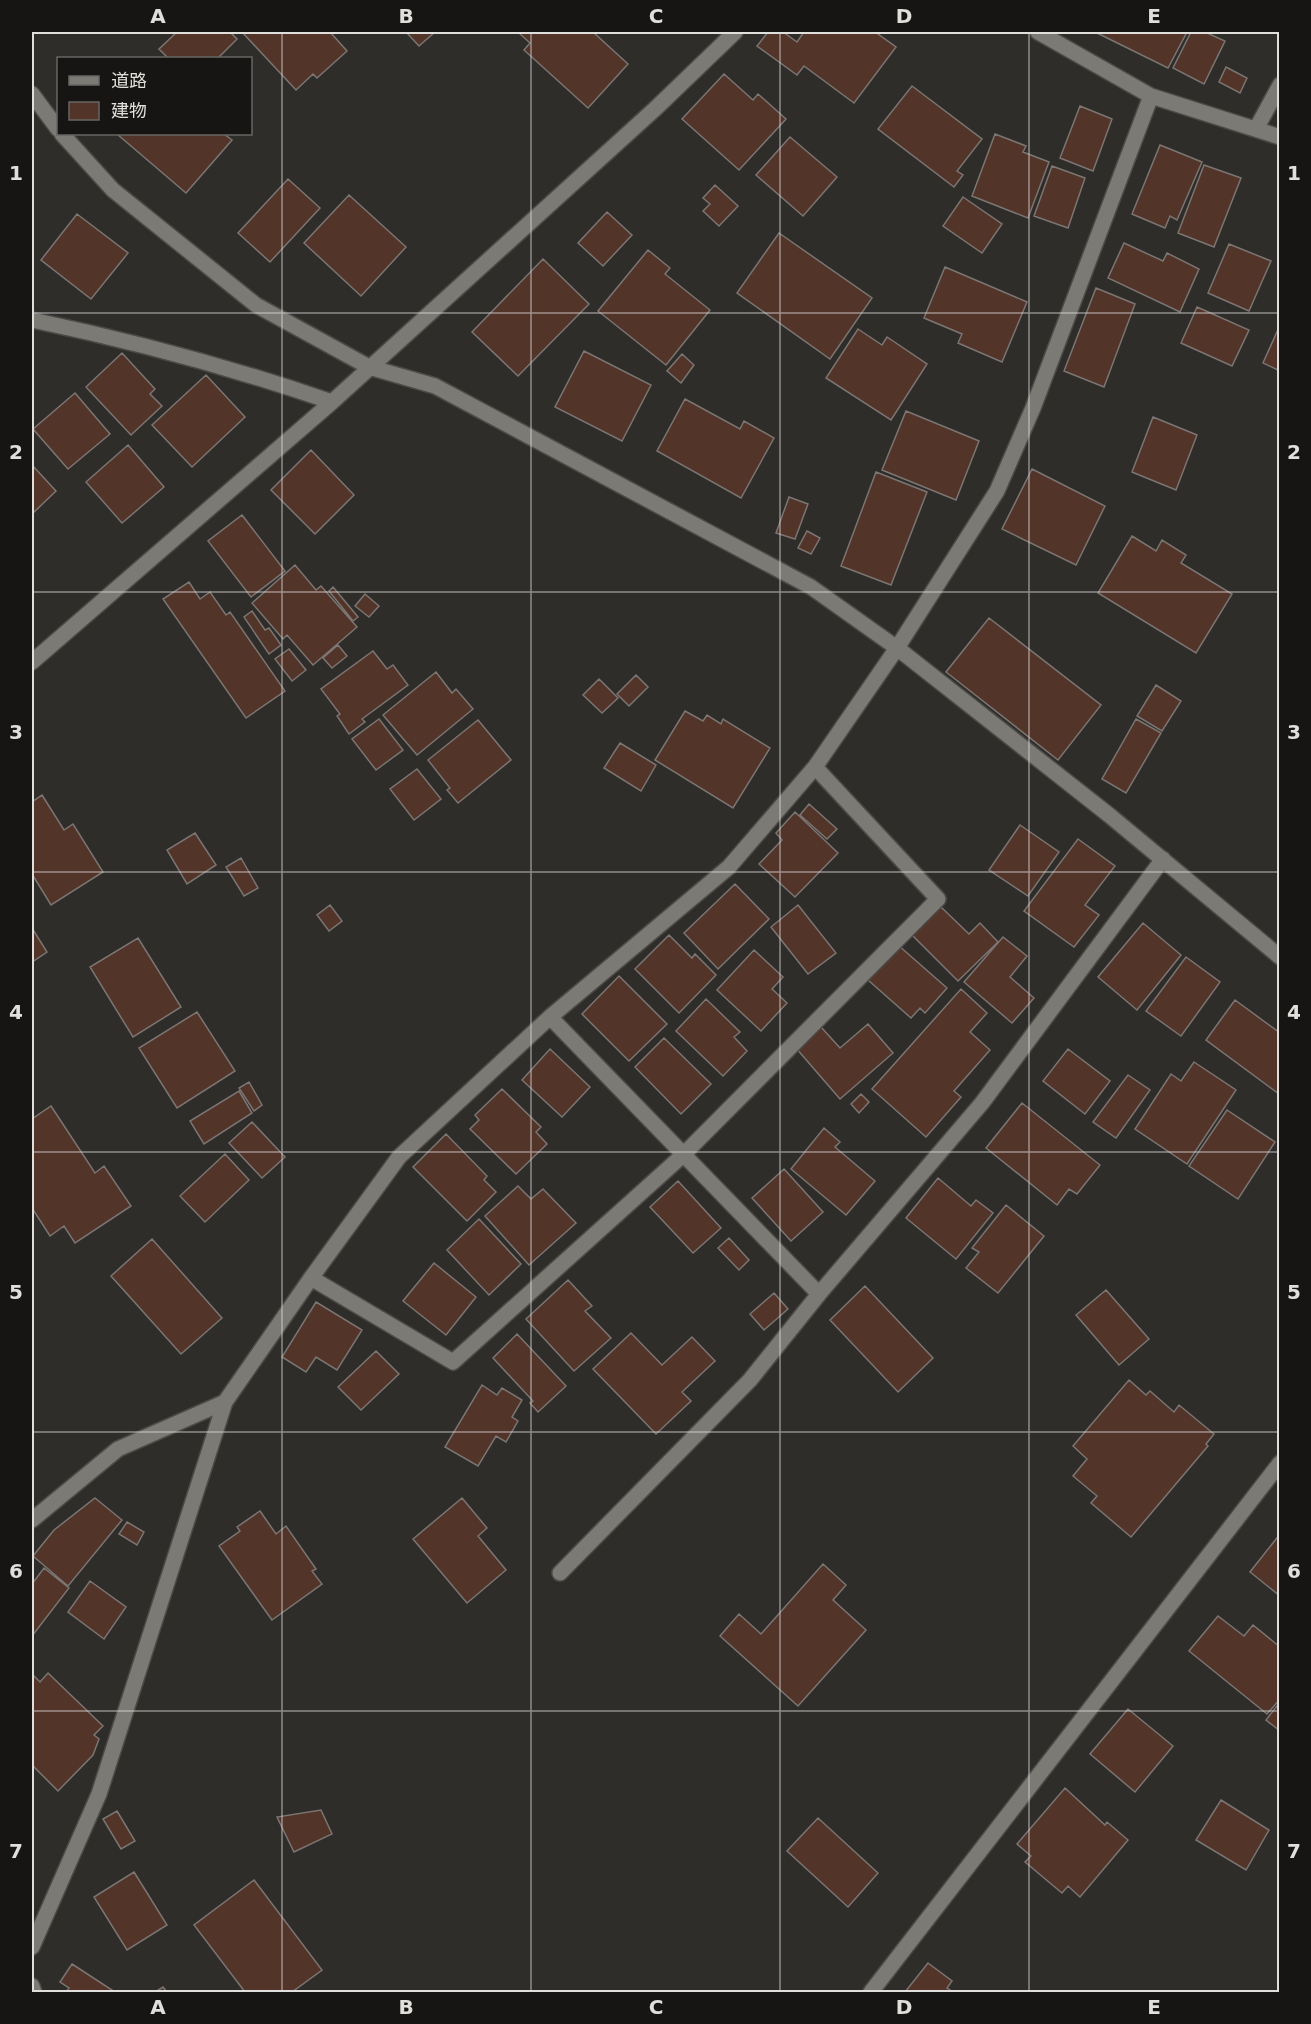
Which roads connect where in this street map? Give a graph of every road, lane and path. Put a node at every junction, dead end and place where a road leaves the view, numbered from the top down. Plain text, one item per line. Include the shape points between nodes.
1 (735, 32) edge
2 (1038, 32) edge
3 (1280, 85) edge
4 (32, 94) edge
5 (1151, 96) junction
6 (57, 128) edge
7 (1256, 129) junction
8 (63, 135) edge
9 (1280, 137) edge
10 (32, 321) edge
11 (369, 367) junction
12 (332, 402) junction
13 (897, 648) junction
14 (32, 662) edge
15 (814, 767) junction
16 (1163, 859) junction
17 (1280, 957) edge
18 (550, 1017) junction
19 (683, 1155) junction
20 (311, 1278) junction
21 (819, 1294) junction
22 (225, 1402) junction
23 (1280, 1463) edge
24 (32, 1520) edge
25 (560, 1573) dead end
26 (32, 1947) edge
27 (32, 1986) edge
28 (34, 1992) edge
29 (871, 1992) edge

1 - 11 street
2 - 5 street
3 - 7 street
4 - 6 street
5 - 7 street
5 - 13 street via 1033,408 997,491
7 - 9 street
8 - 11 street via 113,190 256,305
10 - 12 street via 113,337 261,377
11 - 12 street
11 - 13 street via 435,386 811,587
12 - 14 street
13 - 15 street
13 - 16 street
15 - 18 street via 729,867
15 - 19 street via 938,899
16 - 17 street
16 - 21 street via 982,1103
18 - 19 street
18 - 20 street via 399,1157
19 - 20 street via 453,1362
19 - 21 street
20 - 22 street
21 - 25 street via 750,1380
22 - 24 street via 118,1449
22 - 26 street via 99,1794
23 - 29 street
27 - 28 street

